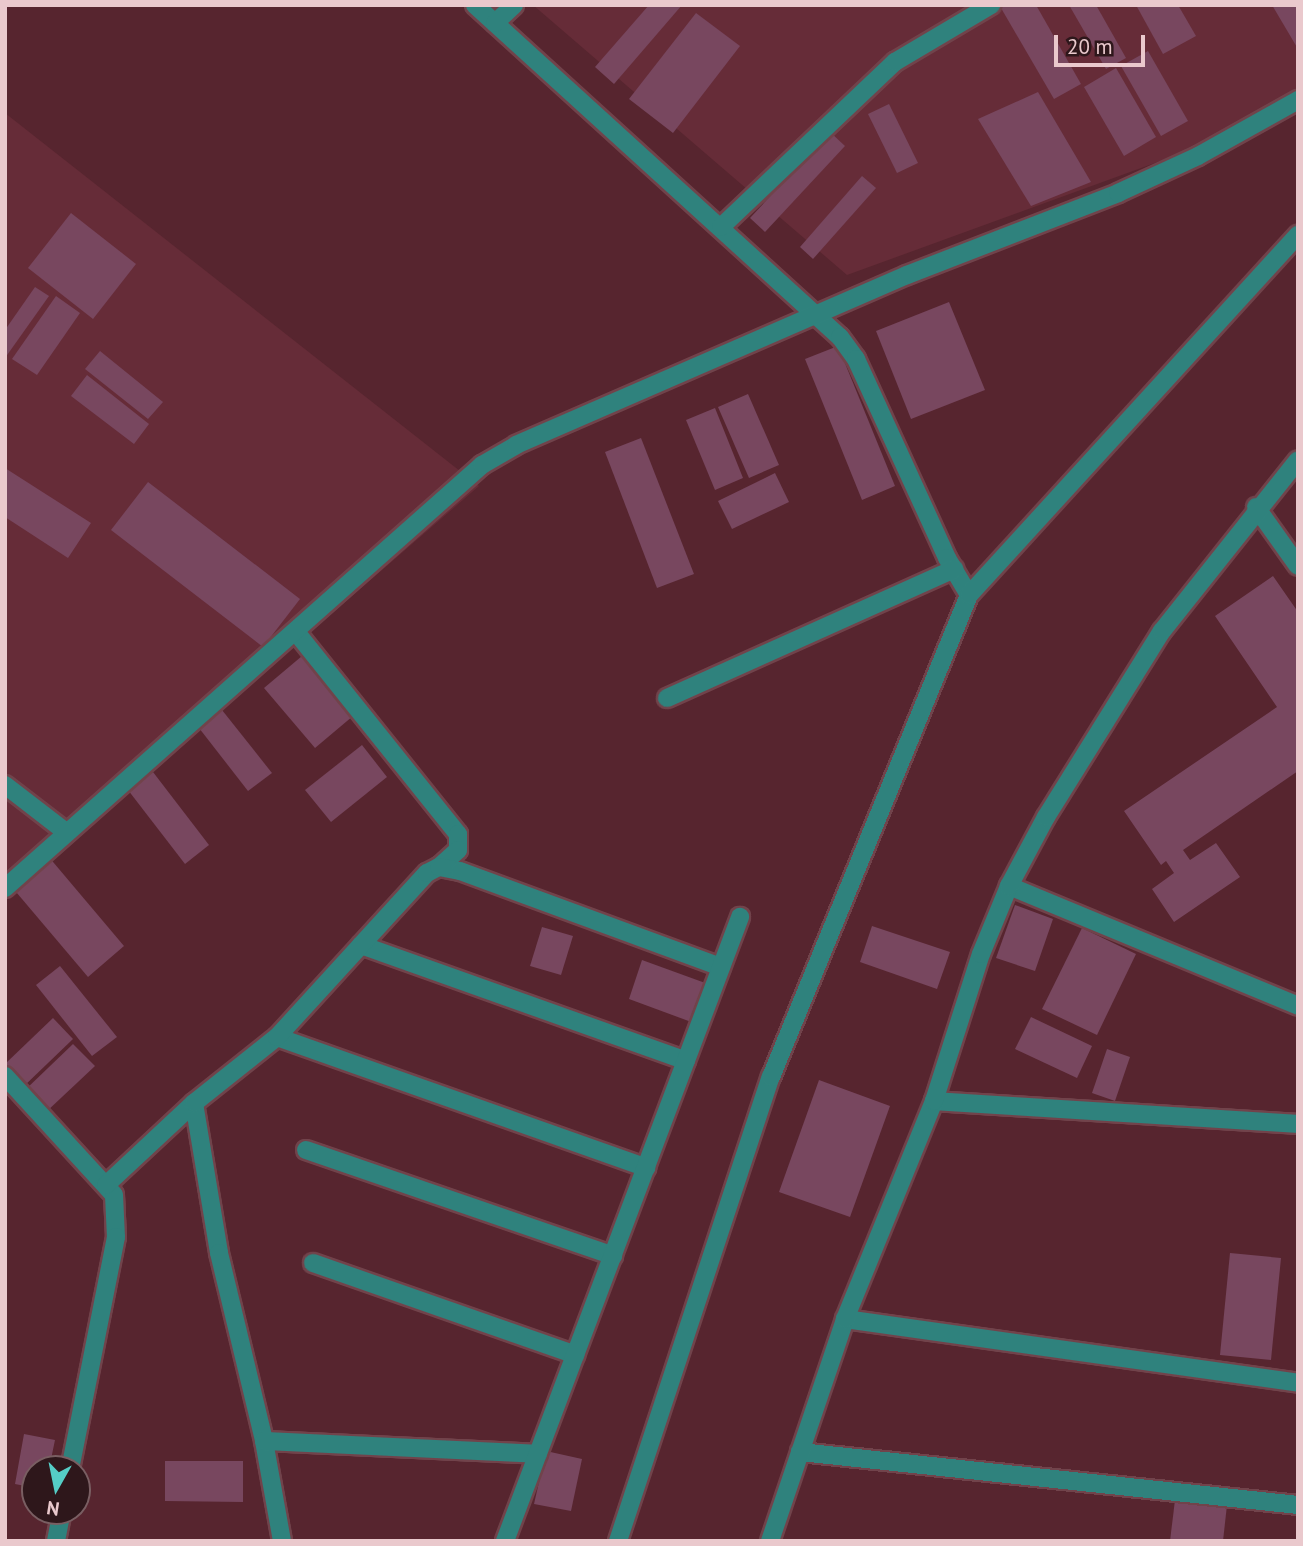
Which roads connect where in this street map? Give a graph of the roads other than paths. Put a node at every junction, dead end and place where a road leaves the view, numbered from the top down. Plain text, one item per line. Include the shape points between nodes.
1 (475, 5) edge
2 (514, 5) edge
3 (991, 5) edge
4 (495, 23) junction
5 (1298, 100) edge
6 (721, 227) junction
7 (1298, 235) edge
8 (820, 316) junction
9 (1298, 460) edge
10 (1256, 507) junction
11 (1298, 566) edge
12 (954, 569) junction
13 (969, 595) junction
14 (296, 632) junction
15 (667, 698) dead end
16 (5, 785) edge
17 (67, 833) junction
18 (439, 867) junction
19 (1009, 886) junction
20 (5, 888) edge
21 (740, 917) dead end
22 (361, 945) junction
23 (721, 967) junction
24 (1298, 1006) edge
25 (277, 1037) junction
26 (686, 1061) junction
27 (5, 1076) edge
28 (934, 1101) junction
29 (194, 1103) junction
30 (1298, 1124) edge
31 (306, 1150) dead end
32 (646, 1168) junction
33 (107, 1185) junction
34 (613, 1256) junction
35 (313, 1263) dead end
36 (845, 1319) junction
37 (575, 1355) junction
38 (1298, 1383) edge
39 (264, 1441) junction
40 (800, 1452) junction
41 (538, 1454) junction
42 (73, 1455) edge
43 (1298, 1505) edge
44 (282, 1541) edge
45 (505, 1541) edge
46 (618, 1541) edge
47 (770, 1541) edge

1 - 4 street
2 - 4 street
3 - 6 street via 895,62
4 - 6 street
5 - 8 street via 1198,156 1118,193 907,275
6 - 8 street
7 - 13 street
8 - 12 street via 856,359
8 - 14 street via 516,445 482,465
9 - 10 street
10 - 11 street
10 - 19 street via 1162,631 1046,817
12 - 13 street
12 - 15 street
13 - 46 street via 771,1077
14 - 17 street
14 - 18 street via 458,834 458,850
16 - 17 street
17 - 20 street
18 - 22 street via 427,873
18 - 23 street
19 - 24 street
19 - 28 street via 981,954
21 - 23 street
22 - 25 street
22 - 26 street
23 - 26 street
25 - 29 street
25 - 32 street
26 - 32 street
27 - 33 street
28 - 30 street
28 - 36 street
29 - 33 street
29 - 39 street via 219,1253
31 - 34 street
32 - 34 street
33 - 42 street via 114,1195 116,1237
34 - 37 street
35 - 37 street
36 - 38 street
36 - 40 street
37 - 41 street
39 - 41 street
39 - 44 street
40 - 43 street
40 - 47 street
41 - 45 street

